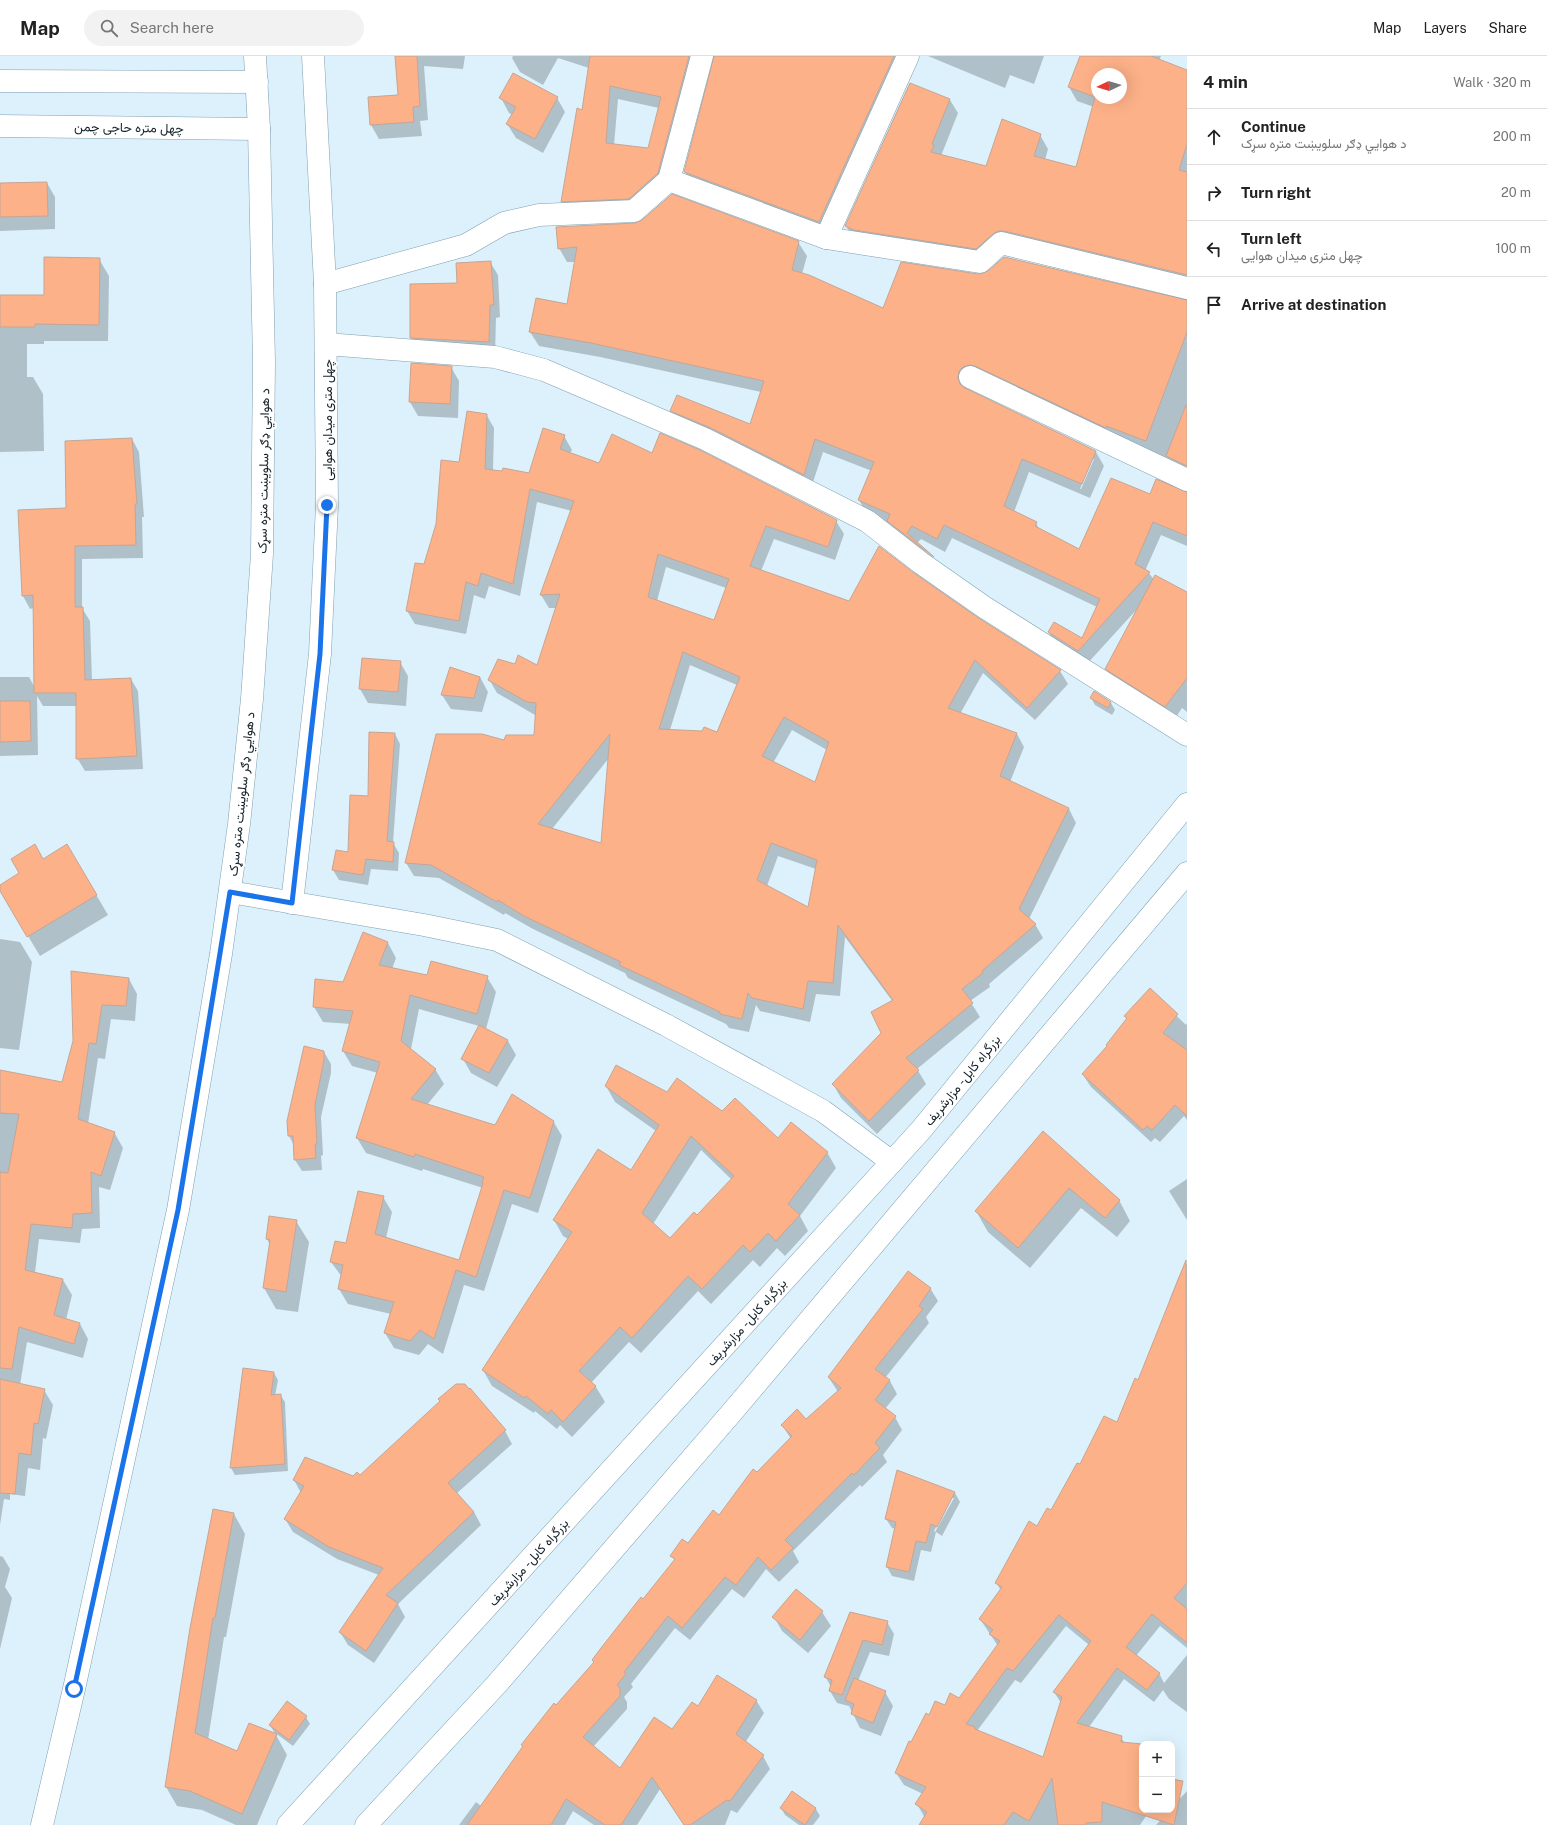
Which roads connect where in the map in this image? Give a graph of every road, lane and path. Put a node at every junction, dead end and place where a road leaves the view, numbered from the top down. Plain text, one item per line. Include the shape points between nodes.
1 (255, 56) edge
2 (312, 56) edge
3 (702, 56) edge
4 (908, 56) edge
5 (0, 81) edge
6 (257, 82) junction
7 (0, 126) edge
8 (259, 129) junction
9 (669, 180) junction
10 (826, 238) junction
11 (325, 284) junction
12 (1187, 288) edge
13 (326, 344) junction
14 (970, 377) dead end
15 (1187, 480) edge
16 (1187, 735) edge
17 (1187, 804) edge
18 (1187, 873) edge
19 (230, 892) junction
20 (292, 903) junction
21 (892, 1162) junction
22 (42, 1825) edge
23 (288, 1825) edge
24 (366, 1825) edge

1 - 6 main road, د هوايي ډګر سلویښت متره سړک
2 - 11 main road, چهل متری میدان هوایی
3 - 9 main road
4 - 10 main road
5 - 6 main road
6 - 8 main road, د هوايي ډګر سلویښت متره سړک
7 - 8 main road, چهل متره حاجی چمن
8 - 19 main road, د هوايي ډګر سلویښت متره سړک via 264,362 262,554 252,699
9 - 10 main road
9 - 11 main road via 634,210 539,214 504,223 466,245
10 - 12 main road via 980,262 1001,243
11 - 13 main road, چهل متری میدان هوایی
13 - 16 main road via 495,357 544,370 705,439 867,521 984,607
13 - 20 main road, چهل متری میدان هوایی via 327,505 320,654
14 - 15 main road
17 - 21 main road, بزرگراه کابل - مزارشریف via 921,1130
18 - 24 main road via 733,1411 496,1685
19 - 20 main road
19 - 22 main road, د هوايي ډګر سلویښت متره سړک via 178,1210
20 - 21 main road via 497,940 666,1025 823,1111
21 - 23 main road, بزرگراه کابل - مزارشریف

